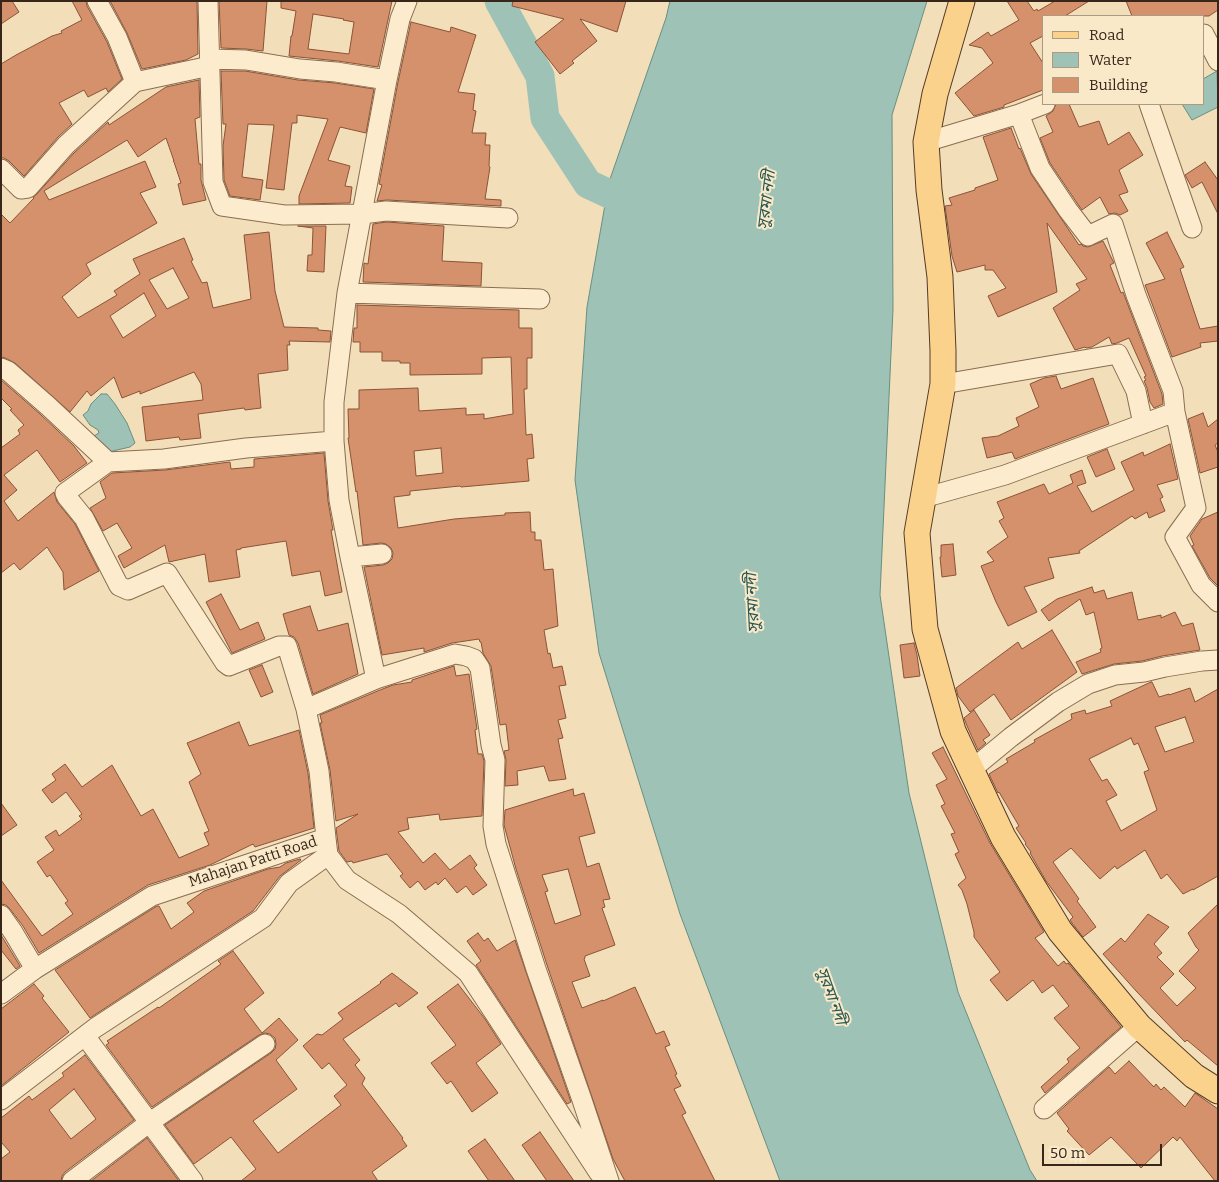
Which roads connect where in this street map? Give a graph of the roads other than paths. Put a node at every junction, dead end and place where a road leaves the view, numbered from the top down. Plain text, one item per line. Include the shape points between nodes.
1 (97, 1) edge
2 (208, 1) edge
3 (407, 1) edge
4 (962, 1) edge
5 (1204, 34) edge
6 (1218, 61) edge
7 (210, 63) junction
8 (387, 80) junction
9 (135, 82) junction
10 (1042, 105) edge
11 (1149, 105) edge
12 (1019, 114) junction
13 (926, 142) junction
14 (1, 169) edge
15 (362, 214) junction
16 (508, 218) dead end
17 (1192, 228) dead end
18 (347, 293) junction
19 (540, 299) dead end
20 (1, 368) edge
21 (943, 384) junction
22 (1175, 412) junction
23 (1144, 424) junction
24 (334, 440) junction
25 (108, 462) junction
26 (923, 498) junction
27 (382, 554) dead end
28 (350, 558) junction
29 (1218, 602) edge
30 (1218, 660) edge
31 (376, 679) junction
32 (306, 708) junction
33 (971, 770) junction
34 (327, 846) junction
35 (1, 914) edge
36 (35, 968) junction
37 (1, 994) edge
38 (1139, 1026) junction
39 (85, 1036) junction
40 (265, 1044) dead end
41 (1218, 1091) edge
42 (1, 1100) edge
43 (1044, 1110) dead end
44 (150, 1122) junction
45 (72, 1181) edge
46 (193, 1181) edge
47 (604, 1181) edge
48 (609, 1181) edge

1 - 9 street via 117,37
2 - 7 street
3 - 8 street
4 - 13 main road via 935,94
5 - 6 street
7 - 8 street via 246,60
7 - 9 street
7 - 15 street via 213,182 222,206 284,215
8 - 15 street
9 - 14 street via 66,145 28,188 21,189
10 - 12 street
11 - 17 street
12 - 13 street
12 - 22 street via 1040,168 1088,236 1113,224 1173,391
13 - 21 main road via 940,277
15 - 16 street via 386,211
15 - 18 street
18 - 19 street
18 - 24 street via 334,402
20 - 25 street
21 - 23 street via 1118,354 1136,391
21 - 26 main road
22 - 23 street
22 - 29 street via 1196,508 1175,537 1201,585
23 - 26 street via 1005,475
24 - 25 street
24 - 28 street via 339,500
25 - 32 street via 65,493 84,518 119,586 128,590 167,573 229,666 279,646 287,646
26 - 33 main road via 917,533 925,629 952,731
27 - 28 street
28 - 31 street
30 - 33 street via 1115,675 1088,684 1058,702
31 - 32 street
31 - 48 street via 456,654 474,659 480,668 495,760 493,812 496,844
32 - 34 street via 319,771
33 - 38 main road via 1003,837 1060,931
34 - 36 street, Mahajan Patti Road via 152,896
34 - 39 street via 289,883 263,918
34 - 47 street, Mahajan Patti Road via 347,880 399,914 468,973
35 - 36 street
36 - 37 street, Mahajan Patti Road
38 - 41 main road via 1194,1076
38 - 43 street
39 - 42 street
39 - 44 street
40 - 44 street
44 - 45 street
44 - 46 street

